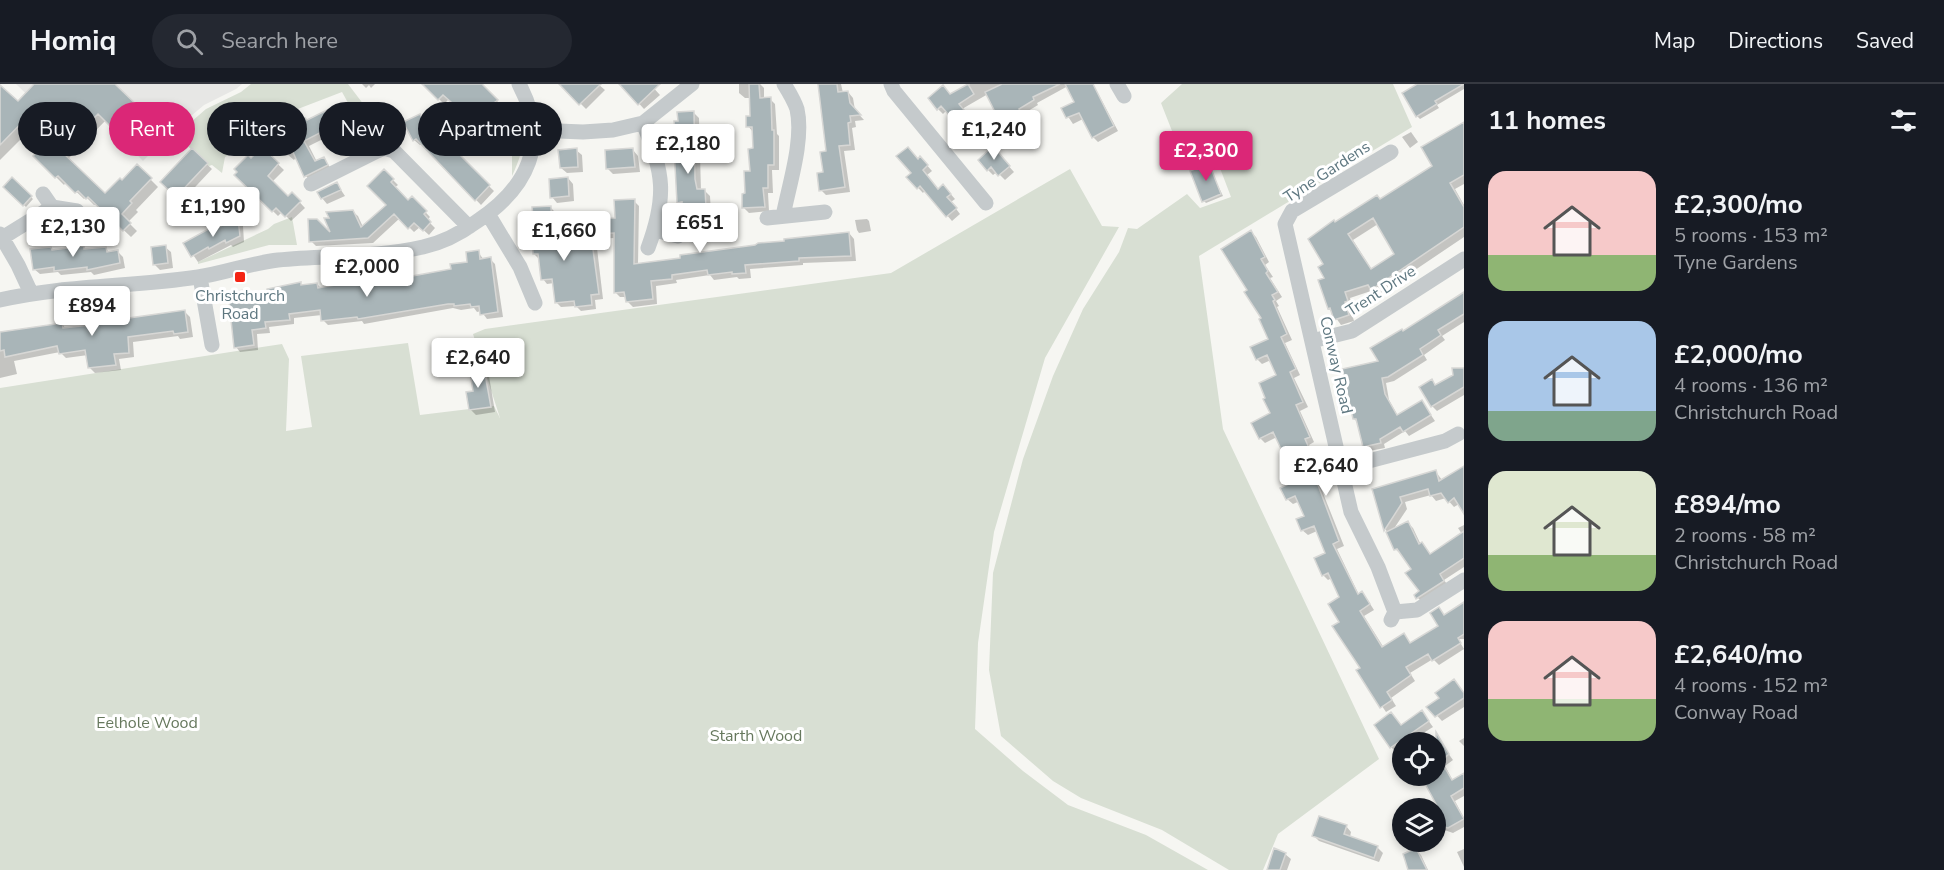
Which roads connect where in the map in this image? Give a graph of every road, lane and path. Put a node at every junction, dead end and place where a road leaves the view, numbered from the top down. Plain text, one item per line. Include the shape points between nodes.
1 (519, 84) edge
2 (784, 84) edge
3 (686, 85) edge
4 (898, 86) edge
5 (527, 102) edge
6 (643, 123) junction
7 (562, 131) edge
8 (1391, 152) dead end
9 (529, 156) edge
10 (311, 184) dead end
11 (43, 194) dead end
12 (986, 203) dead end
13 (52, 207) junction
14 (77, 211) dead end
15 (825, 212) dead end
16 (488, 214) junction
17 (783, 216) junction
18 (767, 218) dead end
19 (1285, 224) joint
20 (469, 227) junction
21 (655, 230) junction
22 (1, 236) edge
23 (678, 236) dead end
24 (648, 248) dead end
25 (1464, 259) edge
26 (200, 277) junction
27 (31, 293) junction
28 (0, 300) edge
29 (535, 303) dead end
30 (1312, 342) junction
31 (212, 345) dead end
32 (1458, 435) dead end
33 (1341, 468) junction
34 (1464, 580) edge

1 - 5 street
2 - 17 street via 797,110 798,140
3 - 6 street
4 - 12 street
6 - 7 street via 613,130
6 - 21 street via 660,172
8 - 19 street, Tyne Gardens via 1292,211
9 - 16 street via 523,176
10 - 20 street via 376,151 389,149
11 - 13 street
13 - 14 street
13 - 22 street
15 - 17 street
16 - 20 street
16 - 29 street via 520,267
17 - 18 street
19 - 30 street, Conway Road
20 - 26 street via 426,246 396,252 279,260
21 - 23 street
21 - 24 street
22 - 27 street
25 - 30 street, Trent Drive via 1352,331
26 - 27 street
26 - 31 street
27 - 28 street
30 - 33 street, Conway Road
32 - 33 street
33 - 34 street, Conway Road via 1352,512 1378,567 1393,616 1417,610

